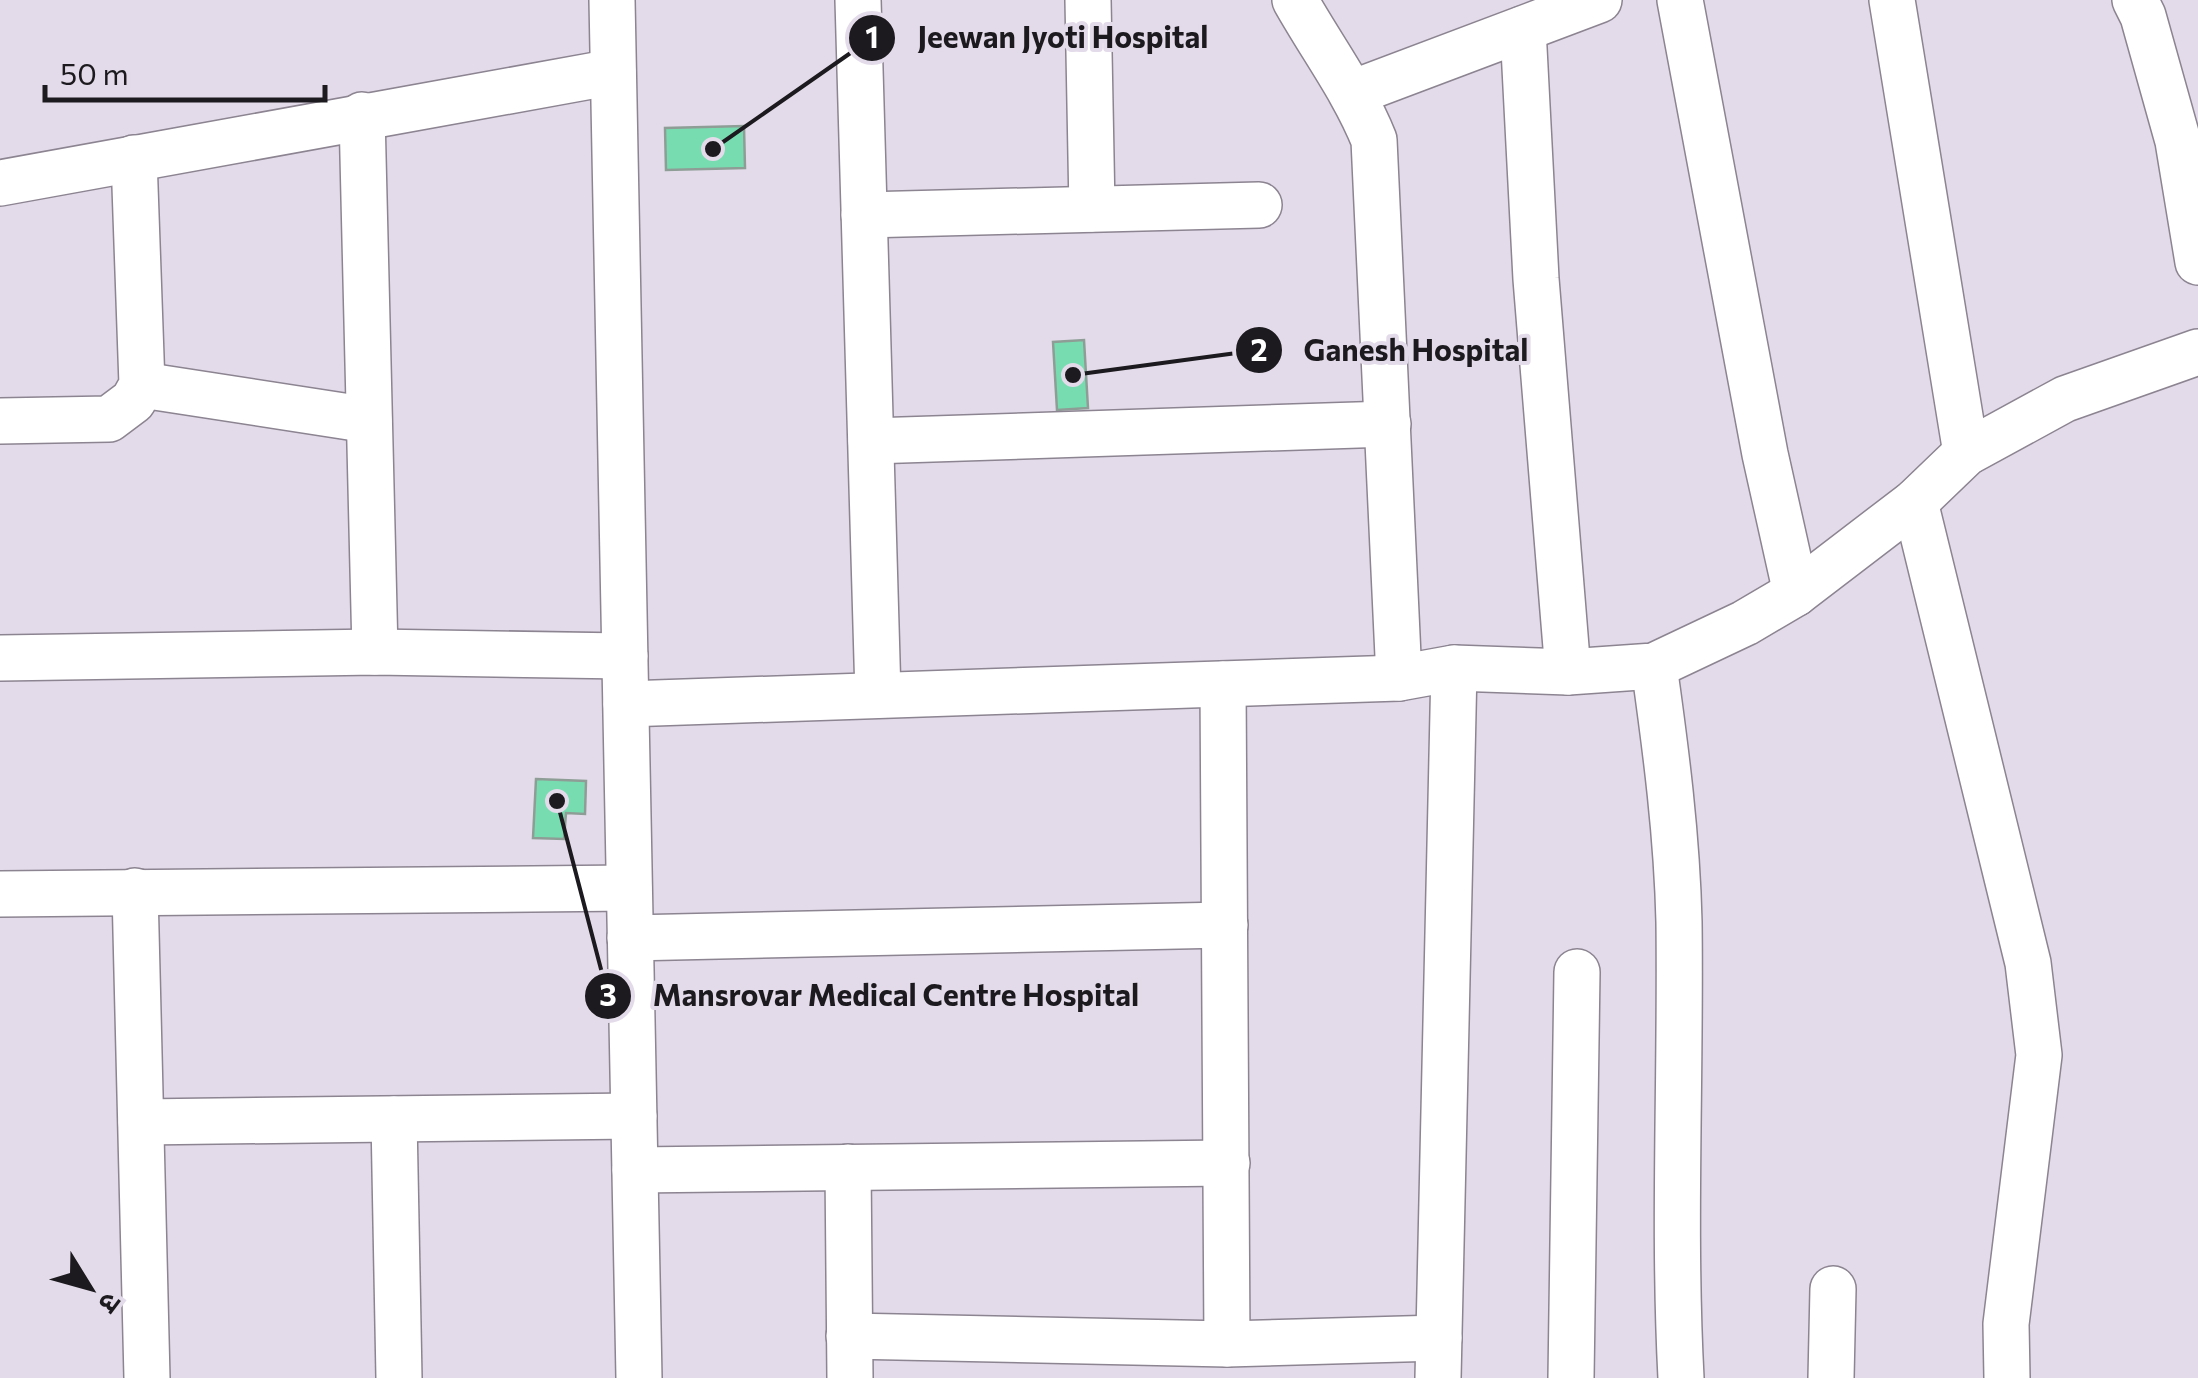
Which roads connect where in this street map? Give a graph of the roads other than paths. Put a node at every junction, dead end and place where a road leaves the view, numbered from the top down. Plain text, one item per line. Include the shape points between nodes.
1 (612, 0) edge
2 (858, 0) edge
3 (1088, 0) edge
4 (1295, 0) edge
5 (1599, 0) edge
6 (1680, 0) edge
7 (1892, 0) edge
8 (2134, 0) edge
9 (1523, 29) junction
10 (613, 72) junction
11 (1355, 92) junction
12 (362, 115) junction
13 (134, 158) junction
14 (0, 182) edge
15 (1259, 205) dead end
16 (1092, 209) junction
17 (864, 215) junction
18 (2198, 262) edge
19 (2198, 352) edge
20 (142, 385) junction
21 (369, 420) junction
22 (0, 421) edge
23 (1388, 424) junction
24 (871, 441) junction
25 (1966, 453) junction
26 (1915, 502) junction
27 (1796, 592) junction
28 (375, 652) junction
29 (625, 656) junction
30 (0, 658) edge
31 (1654, 666) junction
32 (1454, 668) junction
33 (1568, 672) junction
34 (1399, 678) junction
35 (1224, 684) junction
36 (878, 695) junction
37 (626, 704) junction
38 (629, 888) junction
39 (135, 891) junction
40 (0, 894) edge
41 (1225, 925) junction
42 (630, 938) junction
43 (1577, 972) dead end
44 (634, 1116) junction
45 (394, 1120) junction
46 (141, 1122) junction
47 (1227, 1163) junction
48 (848, 1167) junction
49 (635, 1170) junction
50 (1833, 1288) dead end
51 (1250, 1355) edge
52 (849, 1357) edge
53 (1438, 1358) edge
54 (147, 1378) edge
55 (399, 1378) edge
56 (639, 1378) edge
57 (1570, 1378) edge
58 (1680, 1378) edge
59 (1831, 1378) edge
60 (2006, 1378) edge

1 - 10 street
2 - 17 street
3 - 16 street
4 - 11 street
5 - 9 street
6 - 27 street
7 - 25 street
8 - 18 street via 2178,140
9 - 11 street
9 - 33 street
10 - 12 street
10 - 29 street
11 - 23 street via 1374,140
12 - 13 street
12 - 21 street
13 - 14 street
13 - 20 street
15 - 16 street
16 - 17 street
17 - 24 street
19 - 25 street via 2065,399
20 - 21 street
20 - 22 street via 109,419
21 - 28 street
23 - 24 street
23 - 34 street
24 - 36 street
25 - 26 street
26 - 27 street
26 - 60 street via 2028,963 2040,1055 2006,1324
27 - 31 street
28 - 29 street
28 - 30 street
29 - 37 street
31 - 33 street
31 - 58 street via 1672,792 1679,921 1674,1248
32 - 33 street
32 - 34 street
32 - 53 street
34 - 35 street
35 - 36 street
35 - 41 street
36 - 37 street
37 - 38 street
38 - 39 street
38 - 42 street
39 - 40 street
39 - 46 street
41 - 42 street
41 - 47 street
42 - 44 street
43 - 57 street
44 - 45 street
44 - 49 street
45 - 46 street
45 - 55 street
46 - 54 street
47 - 48 street
47 - 51 street
48 - 49 street
48 - 52 street
49 - 56 street
50 - 59 street
51 - 52 street
51 - 53 street

